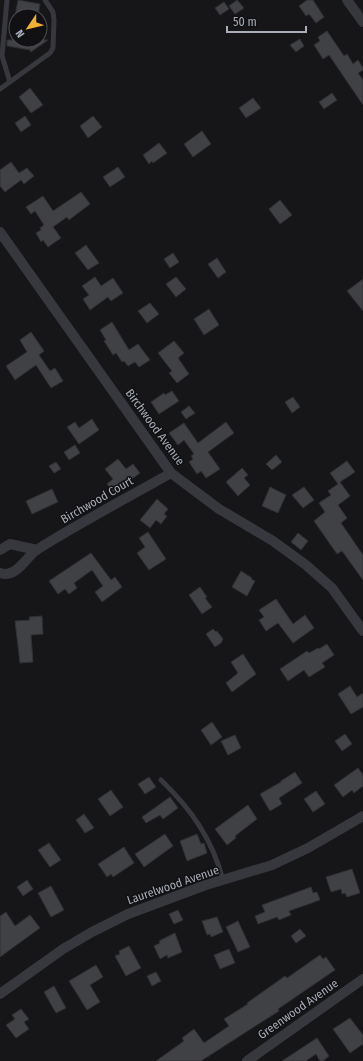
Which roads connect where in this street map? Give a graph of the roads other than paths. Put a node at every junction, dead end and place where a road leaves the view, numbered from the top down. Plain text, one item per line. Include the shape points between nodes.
1 (7, 0) edge
2 (45, 0) edge
3 (347, 0) edge
4 (363, 22) edge
5 (10, 82) junction
6 (0, 88) edge
7 (0, 232) edge
8 (171, 473) junction
9 (0, 550) edge
10 (37, 550) junction
11 (0, 573) edge
12 (363, 631) edge
13 (161, 780) dead end
14 (363, 816) edge
15 (224, 880) junction
16 (363, 979) edge
17 (0, 994) edge
18 (247, 1061) edge

1 - 5 lane via 2,56
2 - 5 lane via 54,16 53,48 50,53
3 - 4 street
5 - 6 lane
7 - 8 street, Birchwood Avenue
8 - 10 street, Birchwood Court
8 - 12 street, Birchwood Avenue via 218,509 273,541 306,565 332,588
9 - 10 street via 10,544
10 - 11 street, Birchwood Court via 13,573
13 - 15 lane via 177,795 205,833
14 - 15 street, Laurelwood Avenue via 308,848 272,865
15 - 17 street, Laurelwood Avenue via 128,914 92,932 63,949
16 - 18 street, Greenwood Avenue

